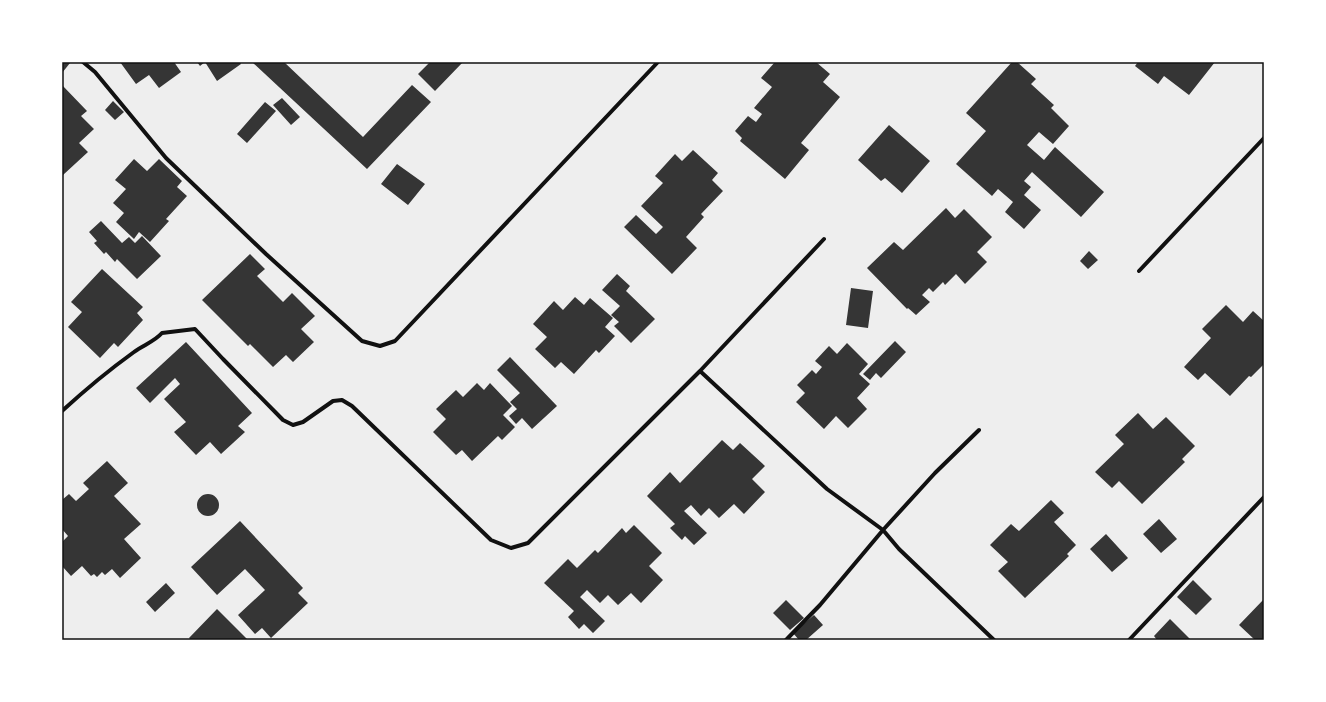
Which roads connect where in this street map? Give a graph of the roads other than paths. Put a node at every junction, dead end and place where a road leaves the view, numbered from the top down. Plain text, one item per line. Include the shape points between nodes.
1 (83, 62) edge
2 (658, 62) edge
3 (1264, 138) edge
4 (824, 239) dead end
5 (1139, 271) dead end
6 (700, 371) junction
7 (62, 411) edge
8 (979, 430) dead end
9 (1264, 497) edge
10 (883, 530) junction
11 (786, 640) edge
12 (994, 640) edge
13 (1129, 640) edge

1 - 2 street via 95,72 166,158 362,341 380,346 395,341
3 - 5 street
4 - 6 street
6 - 7 street via 528,543 511,548 491,540 352,406 342,400 333,401 303,422 293,425 283,420 195,328 162,333 156,340 146,343 129,355
6 - 10 street via 826,489
8 - 10 street
9 - 13 street
10 - 11 street via 820,605
10 - 12 street via 899,549

